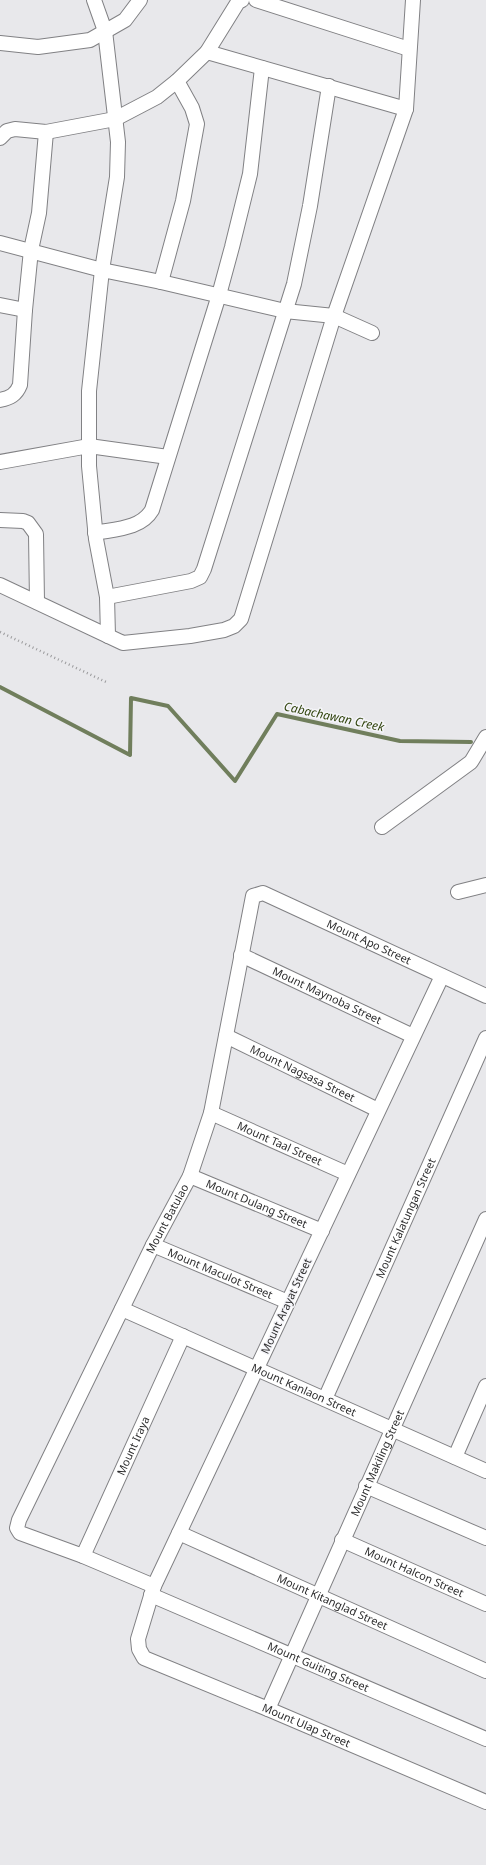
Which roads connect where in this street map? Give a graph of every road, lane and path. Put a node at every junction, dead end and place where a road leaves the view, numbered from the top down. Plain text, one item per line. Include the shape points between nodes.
1 (94, 0) edge
2 (140, 0) edge
3 (242, 0) edge
4 (256, 0) edge
5 (414, 0) edge
6 (104, 31) junction
7 (0, 43) edge
8 (409, 49) junction
9 (207, 52) junction
10 (262, 68) junction
11 (177, 81) junction
12 (329, 86) junction
13 (406, 109) junction
14 (115, 119) junction
15 (46, 132) junction
16 (0, 138) edge
17 (0, 243) edge
18 (31, 250) junction
19 (102, 270) junction
20 (161, 282) junction
21 (219, 295) junction
22 (0, 306) edge
23 (25, 310) junction
24 (285, 311) junction
25 (334, 316) junction
26 (372, 332) dead end
27 (0, 400) edge
28 (89, 446) junction
29 (168, 457) junction
30 (0, 462) edge
31 (0, 520) edge
32 (95, 533) junction
33 (0, 585) edge
34 (107, 597) junction
35 (37, 602) junction
36 (0, 632) edge
37 (108, 636) junction
38 (106, 682) dead end
39 (486, 737) edge
40 (382, 827) dead end
41 (486, 885) edge
42 (458, 892) dead end
43 (253, 896) joint
44 (241, 955) junction
45 (442, 976) junction
46 (486, 996) edge
47 (226, 1036) junction
48 (413, 1036) junction
49 (486, 1038) edge
50 (378, 1110) junction
51 (210, 1113) junction
52 (348, 1174) junction
53 (190, 1176) junction
54 (486, 1219) edge
55 (322, 1231) junction
56 (153, 1245) junction
57 (288, 1302) junction
58 (122, 1309) junction
59 (183, 1336) junction
60 (257, 1369) junction
61 (486, 1386) edge
62 (325, 1399) junction
63 (392, 1429) junction
64 (455, 1457) junction
65 (486, 1471) edge
66 (366, 1486) junction
67 (19, 1520) joint
68 (179, 1533) junction
69 (486, 1538) edge
70 (342, 1540) junction
71 (83, 1556) junction
72 (153, 1591) junction
73 (318, 1595) junction
74 (486, 1604) edge
75 (138, 1639) joint
76 (292, 1654) junction
77 (486, 1671) edge
78 (268, 1709) junction
79 (486, 1739) edge
80 (486, 1802) edge

1 - 6 street
2 - 6 street via 125,20
3 - 9 street via 238,2
4 - 8 street
5 - 8 street
6 - 7 street via 90,40 38,47
6 - 14 street
8 - 13 street
9 - 10 street
9 - 11 street
10 - 12 street
10 - 21 street via 250,174
11 - 14 street via 156,97
11 - 20 street via 192,108 197,124 183,201
12 - 13 street
12 - 24 street via 310,206 294,284
13 - 25 street
14 - 15 street
14 - 19 street via 118,142 117,177
15 - 16 street via 7,131
15 - 18 street via 39,213
17 - 18 street
18 - 19 street
18 - 23 street
19 - 20 street
19 - 28 street via 89,391
20 - 21 street
21 - 24 street
21 - 29 street
22 - 23 street
23 - 27 street via 20,385 17,393
24 - 25 street
24 - 34 street via 200,577 191,581
25 - 26 street
25 - 37 street via 241,619 234,626 224,630 190,636 123,643
28 - 29 street
28 - 30 street
28 - 32 street
29 - 32 street via 148,518 141,523
31 - 35 street via 23,521 28,523 36,534
32 - 34 street
33 - 35 street
34 - 37 street
35 - 37 street
36 - 38 path
39 - 40 street via 471,762
41 - 42 street
43 - 44 street, Mount Batulao
43 - 45 street, Mount Apo Street via 263,893
44 - 47 street, Mount Batulao
44 - 48 street, Mount Maynoba Street
45 - 46 street, Mount Apo Street
45 - 48 street, Mount Arayat Street
47 - 50 street, Mount Nagsasa Street
47 - 51 street, Mount Batulao
48 - 50 street, Mount Arayat Street
49 - 62 street, Mount Kalatungan Street
50 - 52 street, Mount Arayat Street
51 - 52 street, Mount Taal Street
51 - 53 street, Mount Batulao
52 - 55 street, Mount Arayat Street
53 - 55 street, Mount Dulang Street
53 - 56 street, Mount Batulao
54 - 63 street, Mount Makiling Street
55 - 57 street, Mount Arayat Street
56 - 57 street, Mount Maculot Street
56 - 58 street, Mount Batulao
57 - 60 street, Mount Arayat Street
58 - 59 street, Mount Kanlaon Street
58 - 67 street, Mount Batulao
59 - 60 street, Mount Kanlaon Street
59 - 71 street, Mount Iraya
60 - 62 street, Mount Kanlaon Street
60 - 68 street, Mount Arayat Street
61 - 64 street
62 - 63 street, Mount Kanlaon Street
63 - 64 street, Mount Kanlaon Street
63 - 66 street, Mount Makiling Street
64 - 65 street, Mount Kanlaon Street
66 - 69 street
66 - 70 street, Mount Makiling Street
67 - 71 street, Mount Guiting Street via 17,1528 20,1533
68 - 72 street, Mount Arayat Street
68 - 73 street, Mount Kitanglad Street
70 - 73 street, Mount Makiling Street
70 - 74 street, Mount Halcon Street
71 - 72 street, Mount Guiting Street
72 - 75 street, Mount Arayat Street
72 - 76 street, Mount Guiting Street
73 - 76 street, Mount Makiling Street
73 - 77 street, Mount Kitanglad Street
75 - 78 street, Mount Ulap Street via 139,1649 144,1658
76 - 78 street, Mount Makiling Street
76 - 79 street, Mount Guiting Street
78 - 80 street, Mount Ulap Street

